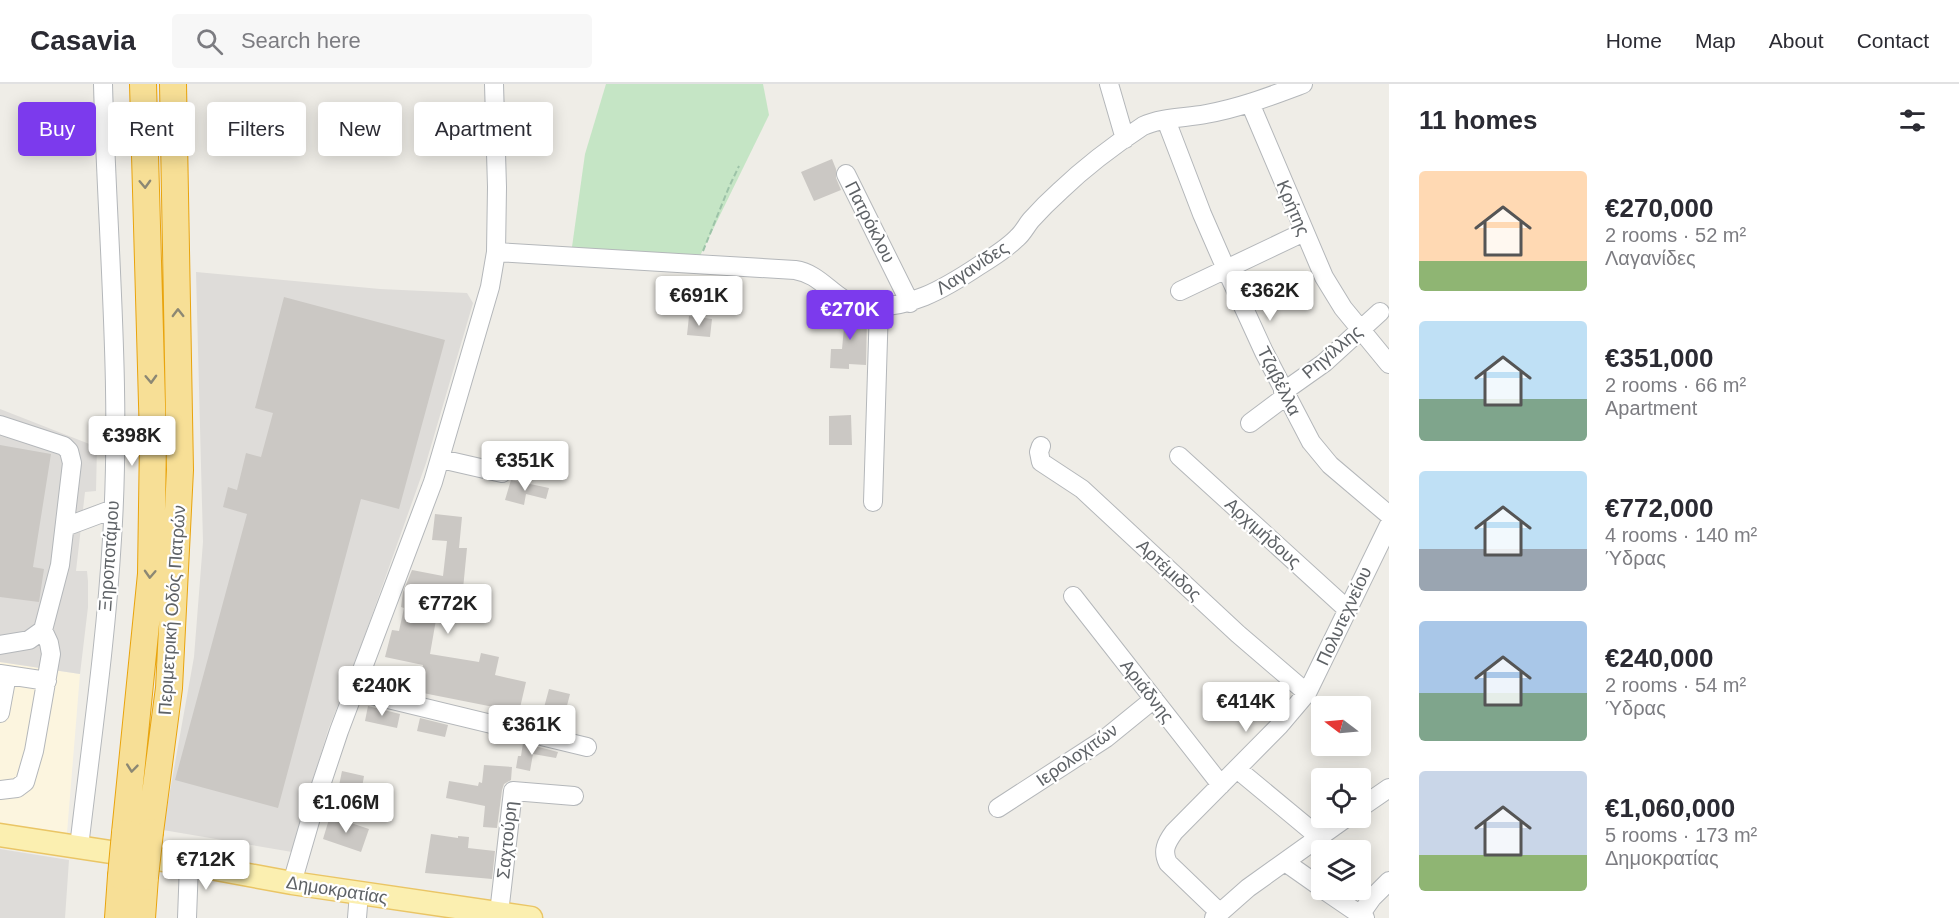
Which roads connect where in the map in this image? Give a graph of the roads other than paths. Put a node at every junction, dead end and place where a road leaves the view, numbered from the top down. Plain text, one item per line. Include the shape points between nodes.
1 (103, 84) edge
2 (142, 84) edge
3 (173, 84) edge
4 (494, 84) edge
5 (1108, 84) edge
6 (1303, 84) edge
7 (1250, 103) junction
8 (1166, 120) junction
9 (1125, 139) junction
10 (846, 174) dead end
11 (1304, 232) junction
12 (496, 252) junction
13 (1226, 269) junction
14 (1180, 291) dead end
15 (910, 303) junction
16 (879, 306) junction
17 (1380, 312) dead end
18 (1360, 329) junction
19 (1389, 364) edge
20 (1285, 394) junction
21 (1250, 423) dead end
22 (0, 425) edge
23 (1041, 446) dead end
24 (1179, 456) dead end
25 (441, 459) junction
26 (502, 473) dead end
27 (873, 502) dead end
28 (113, 509) junction
29 (1389, 515) edge
30 (1389, 525) edge
31 (64, 527) junction
32 (1073, 596) dead end
33 (1348, 610) junction
34 (43, 630) junction
35 (0, 645) edge
36 (3, 674) edge
37 (47, 681) junction
38 (355, 691) junction
39 (1307, 693) junction
40 (1154, 699) junction
41 (0, 713) edge
42 (587, 747) dead end
43 (1237, 769) junction
44 (1221, 785) junction
45 (1389, 788) edge
46 (0, 790) edge
47 (574, 796) dead end
48 (1371, 800) edge
49 (998, 807) dead end
50 (1332, 828) edge
51 (137, 832) junction
52 (0, 835) edge
53 (1319, 837) junction
54 (78, 847) junction
55 (1285, 862) junction
56 (189, 864) junction
57 (133, 877) junction
58 (1311, 880) edge
59 (1389, 881) edge
60 (292, 883) junction
61 (359, 893) junction
62 (1338, 900) edge
63 (449, 912) edge
64 (499, 913) junction
65 (1216, 915) edge
66 (1362, 917) edge
67 (118, 918) edge
68 (142, 918) edge
69 (187, 918) edge
70 (357, 918) edge
71 (531, 918) edge

1 - 28 street, Ξηροποτάμου via 116,412
2 -> 51 highway, Περιμετρική Οδός Πατρών via 153,439 151,574
51 -> 3 highway, Περιμετρική Οδός Πατρών via 169,688 180,470
4 - 12 street
5 - 9 street
6 - 7 street, Λαγανίδες
7 - 8 street, Λαγανίδες
7 - 11 street, Κρήτης
8 - 9 street, Λαγανίδες via 1146,124
8 - 13 street, Τζαβέλλα
9 - 15 street, Λαγανίδες via 1062,189 1002,250 961,278
10 - 15 street, Πατρόκλου
11 - 13 street
11 - 18 street, Κρήτης via 1324,277
12 - 16 street, Λαγανίδες via 807,272 848,302
12 - 25 street via 490,287
13 - 14 street
13 - 20 street, Τζαβέλλα
15 - 16 street, Λαγανίδες
16 - 27 street
17 - 18 street, Ρηγίλλης
18 - 19 street, Κρήτης
18 - 20 street, Ρηγίλλης
20 - 21 street, Ρηγίλλης
20 - 29 street, Τζαβέλλα via 1320,454
22 - 31 street via 69,451 72,463
23 - 39 street, Αρτέμιδος via 1041,462 1082,489
24 - 33 street, Αρχιμήδους
25 - 26 street
25 - 38 street
28 - 31 street
28 - 54 street, Ξηροποτάμου via 106,611
30 - 33 street, Πολυτεχνείου
31 - 34 street via 60,565
32 - 40 street, Αριάδνης
33 - 39 street, Πολυτεχνείου
34 - 35 street via 29,640
34 - 37 street via 51,654
36 - 37 street
36 - 41 street
37 - 46 street via 25,782 17,788
38 - 42 street
38 - 60 street via 323,777
39 - 43 street, Πολυτεχνείου
40 - 44 street, Αριάδνης
40 - 49 street, Ιερολοχιτών via 1106,738
43 - 44 street, Πολυτεχνείου
43 - 53 street
44 - 65 street, Πολυτεχνείου via 1174,832 1164,851 1171,867
45 - 48 street
47 - 64 street, Σαχτούρη via 513,791
50 - 53 street
51 - 57 highway, Περιμετρική Οδός Πατρών, bridge
52 - 54 main road, Δημοκρατίας
53 - 55 street
54 - 56 main road, Δημοκρατίας
55 - 58 street
55 - 65 street
56 - 60 main road, Δημοκρατίας
56 - 69 street
57 - 67 highway, Περιμετρική Οδός Πατρών
57 - 68 highway, Περιμετρική Οδός Πατρών
59 - 66 street via 1372,898
60 - 61 main road, Δημοκρατίας
61 - 63 main road, Δημοκρατίας
61 - 70 street
62 - 66 street
63 - 64 main road, Δημοκρατίας
64 - 71 main road, Δημοκρατίας

